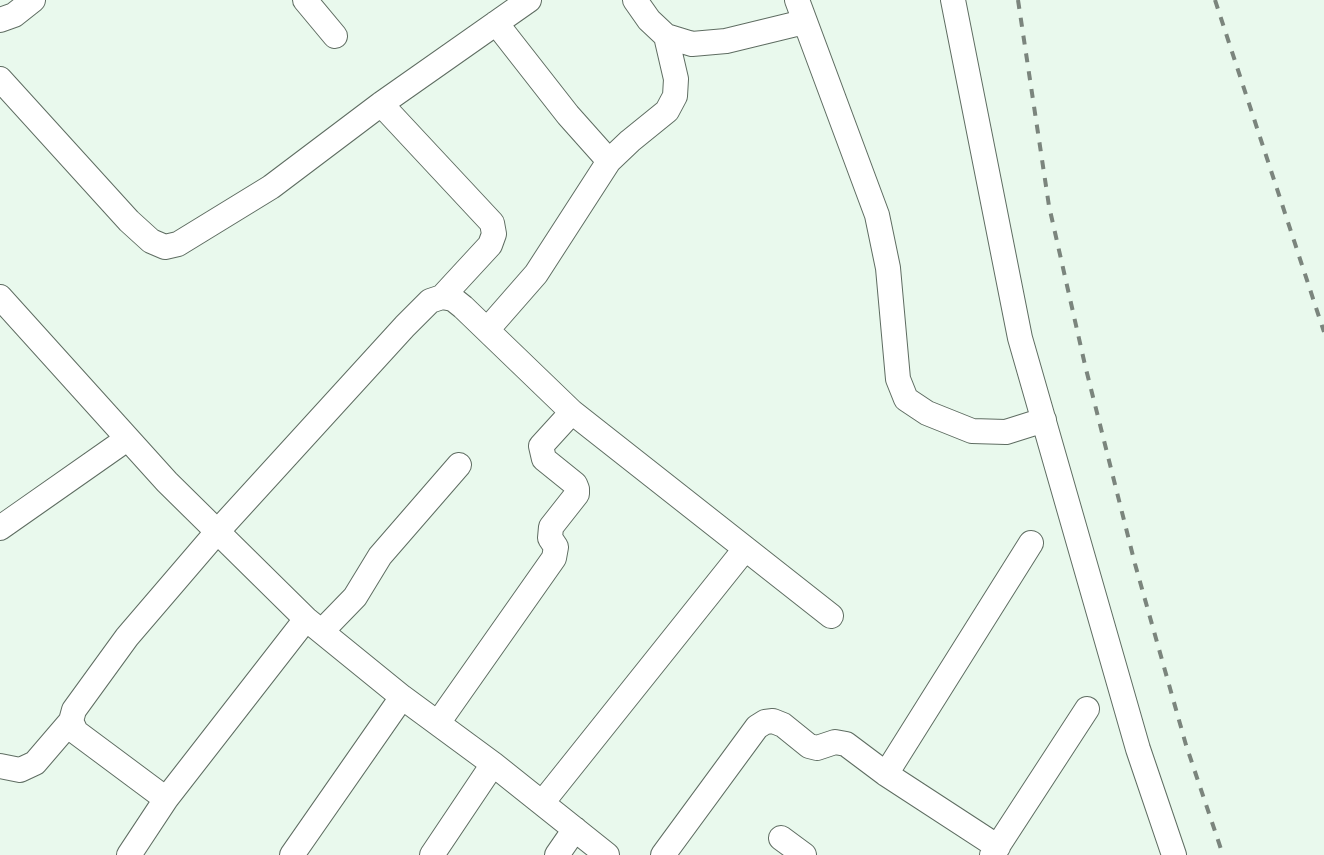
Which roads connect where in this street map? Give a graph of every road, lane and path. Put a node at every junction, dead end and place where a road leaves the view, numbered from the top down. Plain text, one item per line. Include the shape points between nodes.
1 (33, 0) edge
2 (305, 0) edge
3 (529, 0) edge
4 (635, 0) edge
5 (797, 0) edge
6 (953, 0) edge
7 (0, 20) edge
8 (804, 22) junction
9 (496, 23) junction
10 (335, 36) dead end
11 (666, 36) junction
12 (0, 79) edge
13 (381, 104) junction
14 (609, 161) junction
15 (0, 297) edge
16 (442, 297) junction
17 (487, 330) junction
18 (572, 412) junction
19 (1044, 420) junction
20 (127, 439) junction
21 (458, 466) dead end
22 (0, 528) edge
23 (217, 532) junction
24 (1031, 543) dead end
25 (745, 549) junction
26 (831, 616) dead end
27 (314, 625) junction
28 (402, 698) junction
29 (1087, 709) dead end
30 (71, 720) junction
31 (438, 723) junction
32 (493, 764) junction
33 (0, 766) edge
34 (886, 774) junction
35 (166, 798) junction
36 (542, 803) junction
37 (575, 829) junction
38 (781, 838) dead end
39 (995, 851) edge
40 (129, 855) edge
41 (292, 855) edge
42 (432, 855) edge
43 (557, 855) edge
44 (607, 855) edge
45 (663, 855) edge
46 (804, 855) edge
47 (1174, 855) edge

1 - 7 street via 14,15
2 - 10 street
3 - 9 street
4 - 11 street
5 - 8 street
6 - 19 street via 1020,338
8 - 11 street via 726,41 692,44
8 - 19 street via 877,215 888,268 898,379 906,399 927,413 972,431 1006,432
9 - 13 street
9 - 14 street
11 - 14 street via 676,79 675,96 667,111
12 - 13 street via 129,221 151,241 165,246 178,244 271,187
13 - 16 street via 492,223 494,234 490,245
14 - 17 street via 536,274
15 - 20 street
16 - 17 street via 453,299
16 - 23 street via 430,302 405,326
17 - 18 street
18 - 25 street
18 - 31 street via 541,446 544,459 578,488 577,494 551,527 550,538 556,547 554,558
19 - 47 street via 1138,749
20 - 22 street
20 - 23 street
21 - 27 street via 380,556 355,597
23 - 27 street
23 - 30 street via 127,637 74,710
24 - 34 street
25 - 26 street
25 - 36 street
27 - 28 street
27 - 35 street
28 - 31 street
28 - 41 street
29 - 39 street
30 - 33 street via 36,763 20,770
30 - 35 street via 76,732
31 - 32 street
32 - 36 street
32 - 42 street
34 - 39 street
34 - 45 street via 846,744 835,742 818,748 809,746 783,725 765,722 757,727
35 - 40 street
36 - 37 street
37 - 43 street
37 - 44 street
38 - 46 street

